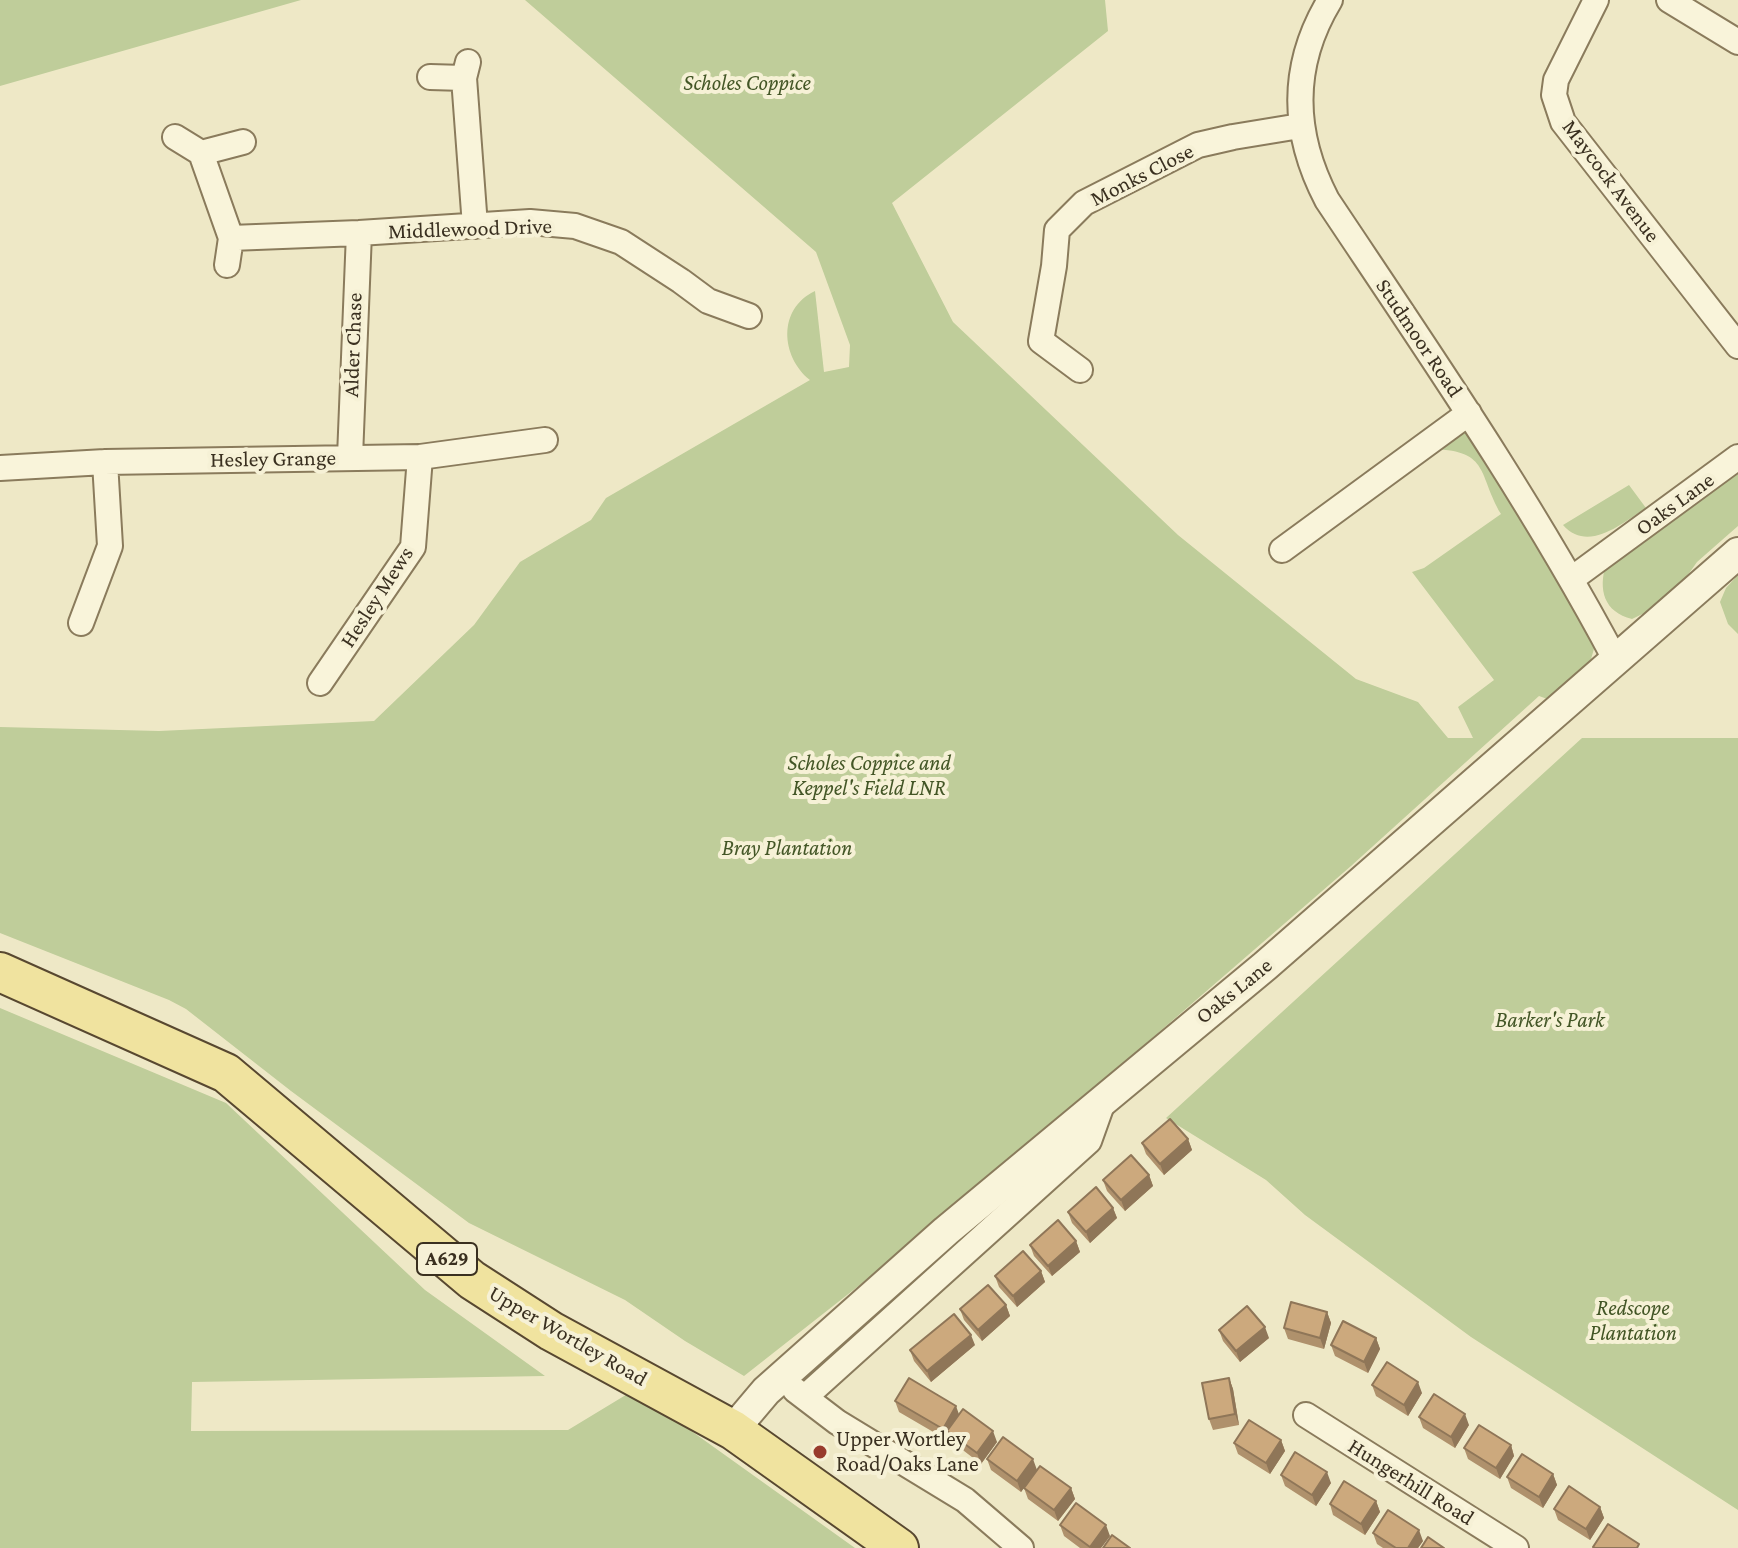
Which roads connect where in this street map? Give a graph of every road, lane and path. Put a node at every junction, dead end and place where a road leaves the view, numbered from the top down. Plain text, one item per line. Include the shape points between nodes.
1 (1330, 0) edge
2 (1596, 0) edge
3 (1669, 0) edge
4 (1738, 42) edge
5 (430, 77) dead end
6 (1300, 126) junction
7 (175, 137) dead end
8 (243, 142) dead end
9 (201, 153) junction
10 (475, 226) junction
11 (359, 233) junction
12 (231, 238) junction
13 (227, 265) dead end
14 (749, 316) dead end
15 (1738, 346) edge
16 (1080, 370) dead end
17 (1469, 413) junction
18 (545, 440) dead end
19 (350, 457) junction
20 (420, 457) junction
21 (1738, 457) edge
22 (105, 462) junction
23 (0, 468) edge
24 (1282, 550) dead end
25 (1738, 553) edge
26 (1573, 578) junction
27 (81, 623) dead end
28 (1615, 659) junction
29 (320, 683) dead end
30 (0, 972) edge
31 (1105, 1097) junction
32 (780, 1379) junction
33 (805, 1397) junction
34 (1306, 1415) dead end
35 (733, 1430) junction
36 (899, 1548) edge
37 (1021, 1548) edge
38 (1516, 1548) edge

1 - 6 street, Studmoor Road via 1309,44
2 - 15 street, Maycock Avenue via 1556,80 1554,95 1563,122
3 - 4 street
5 - 10 street via 466,70
6 - 16 street, Monks Close via 1198,145 1084,203 1057,230 1041,341
6 - 17 street, Studmoor Road via 1311,169 1327,200
7 - 9 street
8 - 9 street
9 - 12 street
10 - 11 street, Middlewood Drive
10 - 14 street, Middlewood Drive via 575,226 621,242 708,301
11 - 12 street, Middlewood Drive
11 - 19 street, Alder Chase
12 - 13 street
17 - 24 street
17 - 26 street, Studmoor Road
18 - 20 street, Hesley Grange
19 - 20 street, Hesley Grange
19 - 22 street, Hesley Grange
20 - 29 street, Hesley Mews via 413,547
21 - 26 street, Oaks Lane
22 - 23 street, Hesley Grange
22 - 27 street via 110,546
25 - 28 street, Oaks Lane
26 - 28 street, Studmoor Road
28 - 31 street, Oaks Lane via 1265,966
30 - 35 main road, Upper Wortley Road / A629 via 226,1073 472,1280 551,1331
31 - 32 street, Oaks Lane
31 - 33 street via 1089,1141
32 - 33 street
32 - 35 street, Oaks Lane
33 - 37 street via 965,1500
34 - 38 street, Hungerhill Road
35 - 36 main road, Upper Wortley Road / A629

